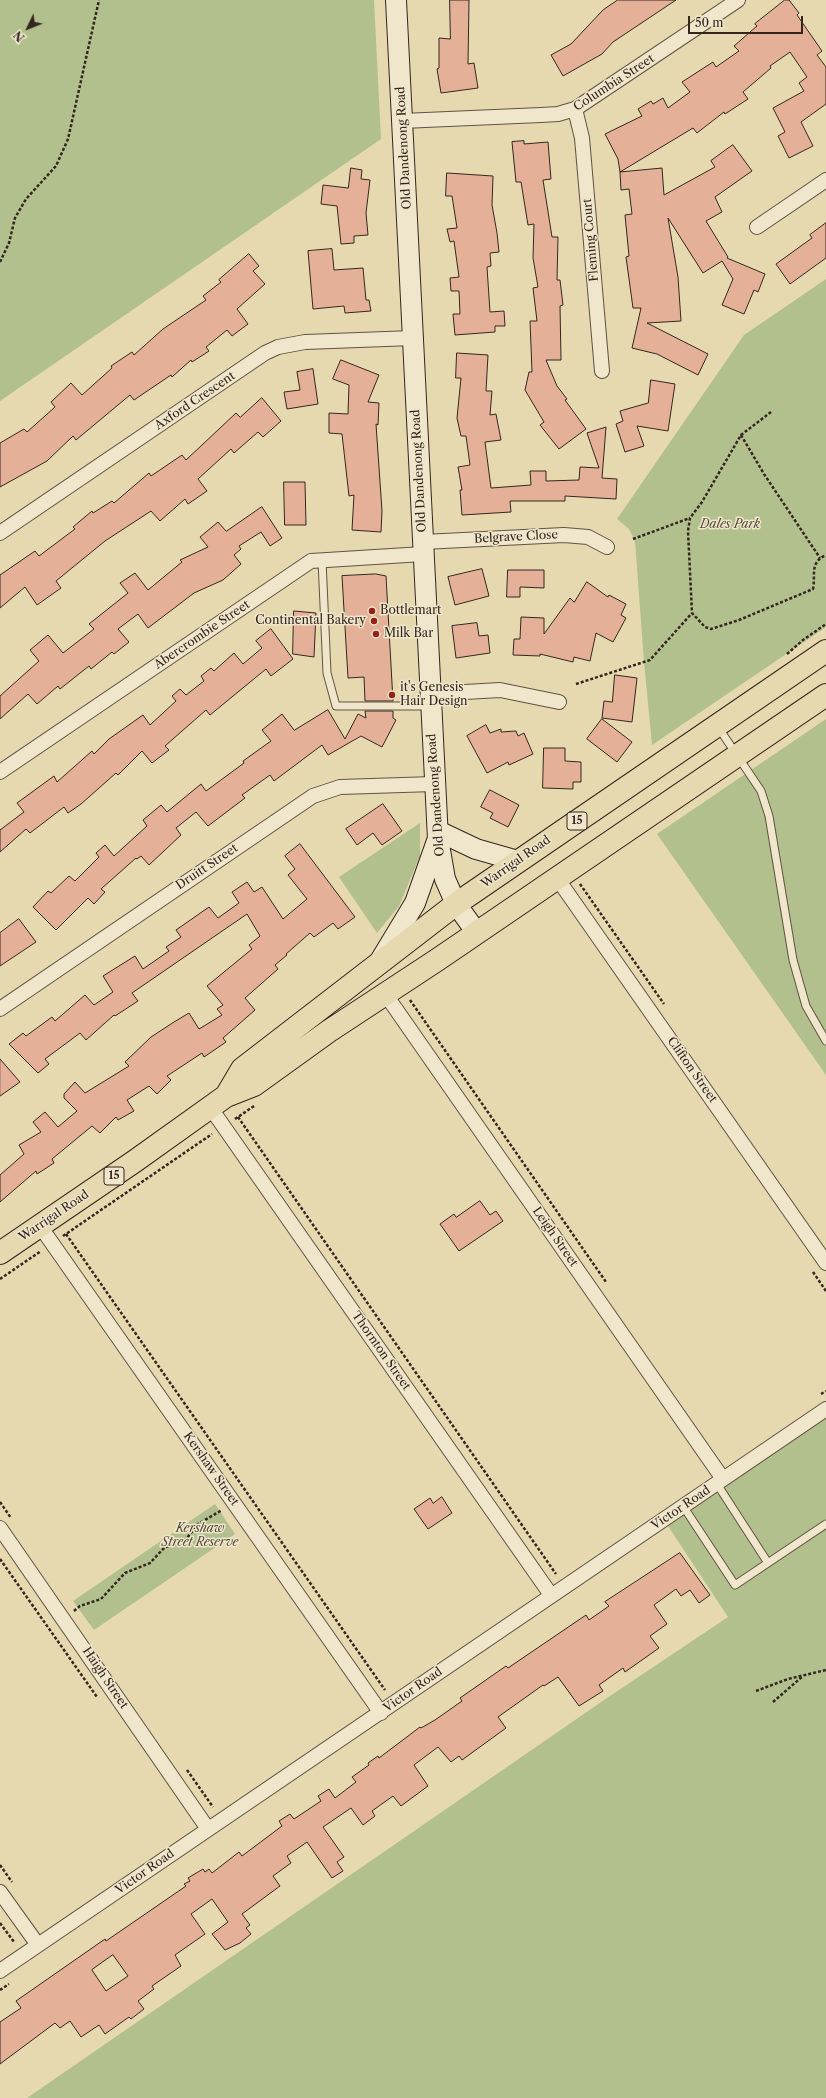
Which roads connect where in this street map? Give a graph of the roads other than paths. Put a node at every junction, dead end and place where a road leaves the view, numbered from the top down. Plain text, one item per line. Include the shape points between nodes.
1 (396, 0) edge
2 (738, 0) edge
3 (576, 109) junction
4 (402, 120) junction
5 (826, 180) edge
6 (757, 227) dead end
7 (413, 338) junction
8 (602, 371) dead end
9 (0, 533) edge
10 (607, 547) dead end
11 (423, 548) junction
12 (322, 560) junction
13 (826, 651) edge
14 (826, 695) edge
15 (430, 700) junction
16 (559, 702) dead end
17 (717, 725) junction
18 (738, 754) junction
19 (0, 772) edge
20 (434, 784) junction
21 (438, 835) junction
22 (518, 861) junction
23 (557, 878) junction
24 (456, 904) junction
25 (477, 933) junction
26 (377, 965) junction
27 (386, 994) junction
28 (0, 1009) edge
29 (826, 1041) edge
30 (218, 1102) junction
31 (40, 1226) junction
32 (0, 1253) edge
33 (826, 1263) edge
34 (826, 1408) edge
35 (720, 1481) junction
36 (683, 1506) junction
37 (826, 1524) edge
38 (0, 1528) edge
39 (768, 1562) junction
40 (551, 1595) junction
41 (381, 1713) junction
42 (208, 1829) junction
43 (0, 1892) edge
44 (38, 1945) junction
45 (0, 1971) edge

1 - 4 main road, Old Dandenong Road
2 - 3 street, Columbia Street
3 - 4 street, Columbia Street via 558,114
3 - 8 street, Fleming Court via 582,138
4 - 7 main road, Old Dandenong Road
5 - 6 street
7 - 9 street, Axford Crescent via 305,342 278,347 265,353
7 - 11 main road, Old Dandenong Road
10 - 11 street, Belgrave Close via 588,537 564,535
11 - 12 street, Abercrombie Street
11 - 15 main road, Old Dandenong Road
12 - 15 lane via 327,673 336,706
12 - 19 street, Abercrombie Street via 311,561
13 - 17 highway, Warrigal Road / 15
14 - 18 highway, Warrigal Road / 15
15 - 16 street via 500,690
15 - 20 main road, Old Dandenong Road
17 - 18 lane
17 - 22 highway, Warrigal Road / 15
18 - 23 highway, Warrigal Road / 15
18 - 29 lane via 761,791 769,816 793,960 806,1006
20 - 21 main road, Old Dandenong Road
20 - 28 street, Druitt Street via 340,787 313,796
21 - 22 main road
21 - 24 main road, Old Dandenong Road via 445,879
21 - 26 main road via 415,903
22 - 24 highway, Warrigal Road / 15
23 - 25 highway, Warrigal Road / 15
23 - 33 street, Clifton Street
24 - 25 main road, Old Dandenong Road
24 - 26 highway, Warrigal Road / 15
25 - 27 highway, Warrigal Road / 15
26 - 30 highway, Warrigal Road / 15 via 242,1069
27 - 30 highway, Warrigal Road / 15 via 254,1085
27 - 35 street, Leigh Street
30 - 31 highway, Warrigal Road / 15
30 - 40 street, Thornton Street
31 - 32 highway, Warrigal Road / 15
31 - 41 street, Kershaw Street
34 - 35 street, Victor Road
35 - 36 street, Victor Road
35 - 39 lane
36 - 39 lane via 735,1585
36 - 40 street, Victor Road
37 - 39 lane
38 - 42 street, Haigh Street via 64,1617
40 - 41 street, Victor Road
41 - 42 street, Victor Road
42 - 44 street, Victor Road
43 - 44 street
44 - 45 street, Victor Road

